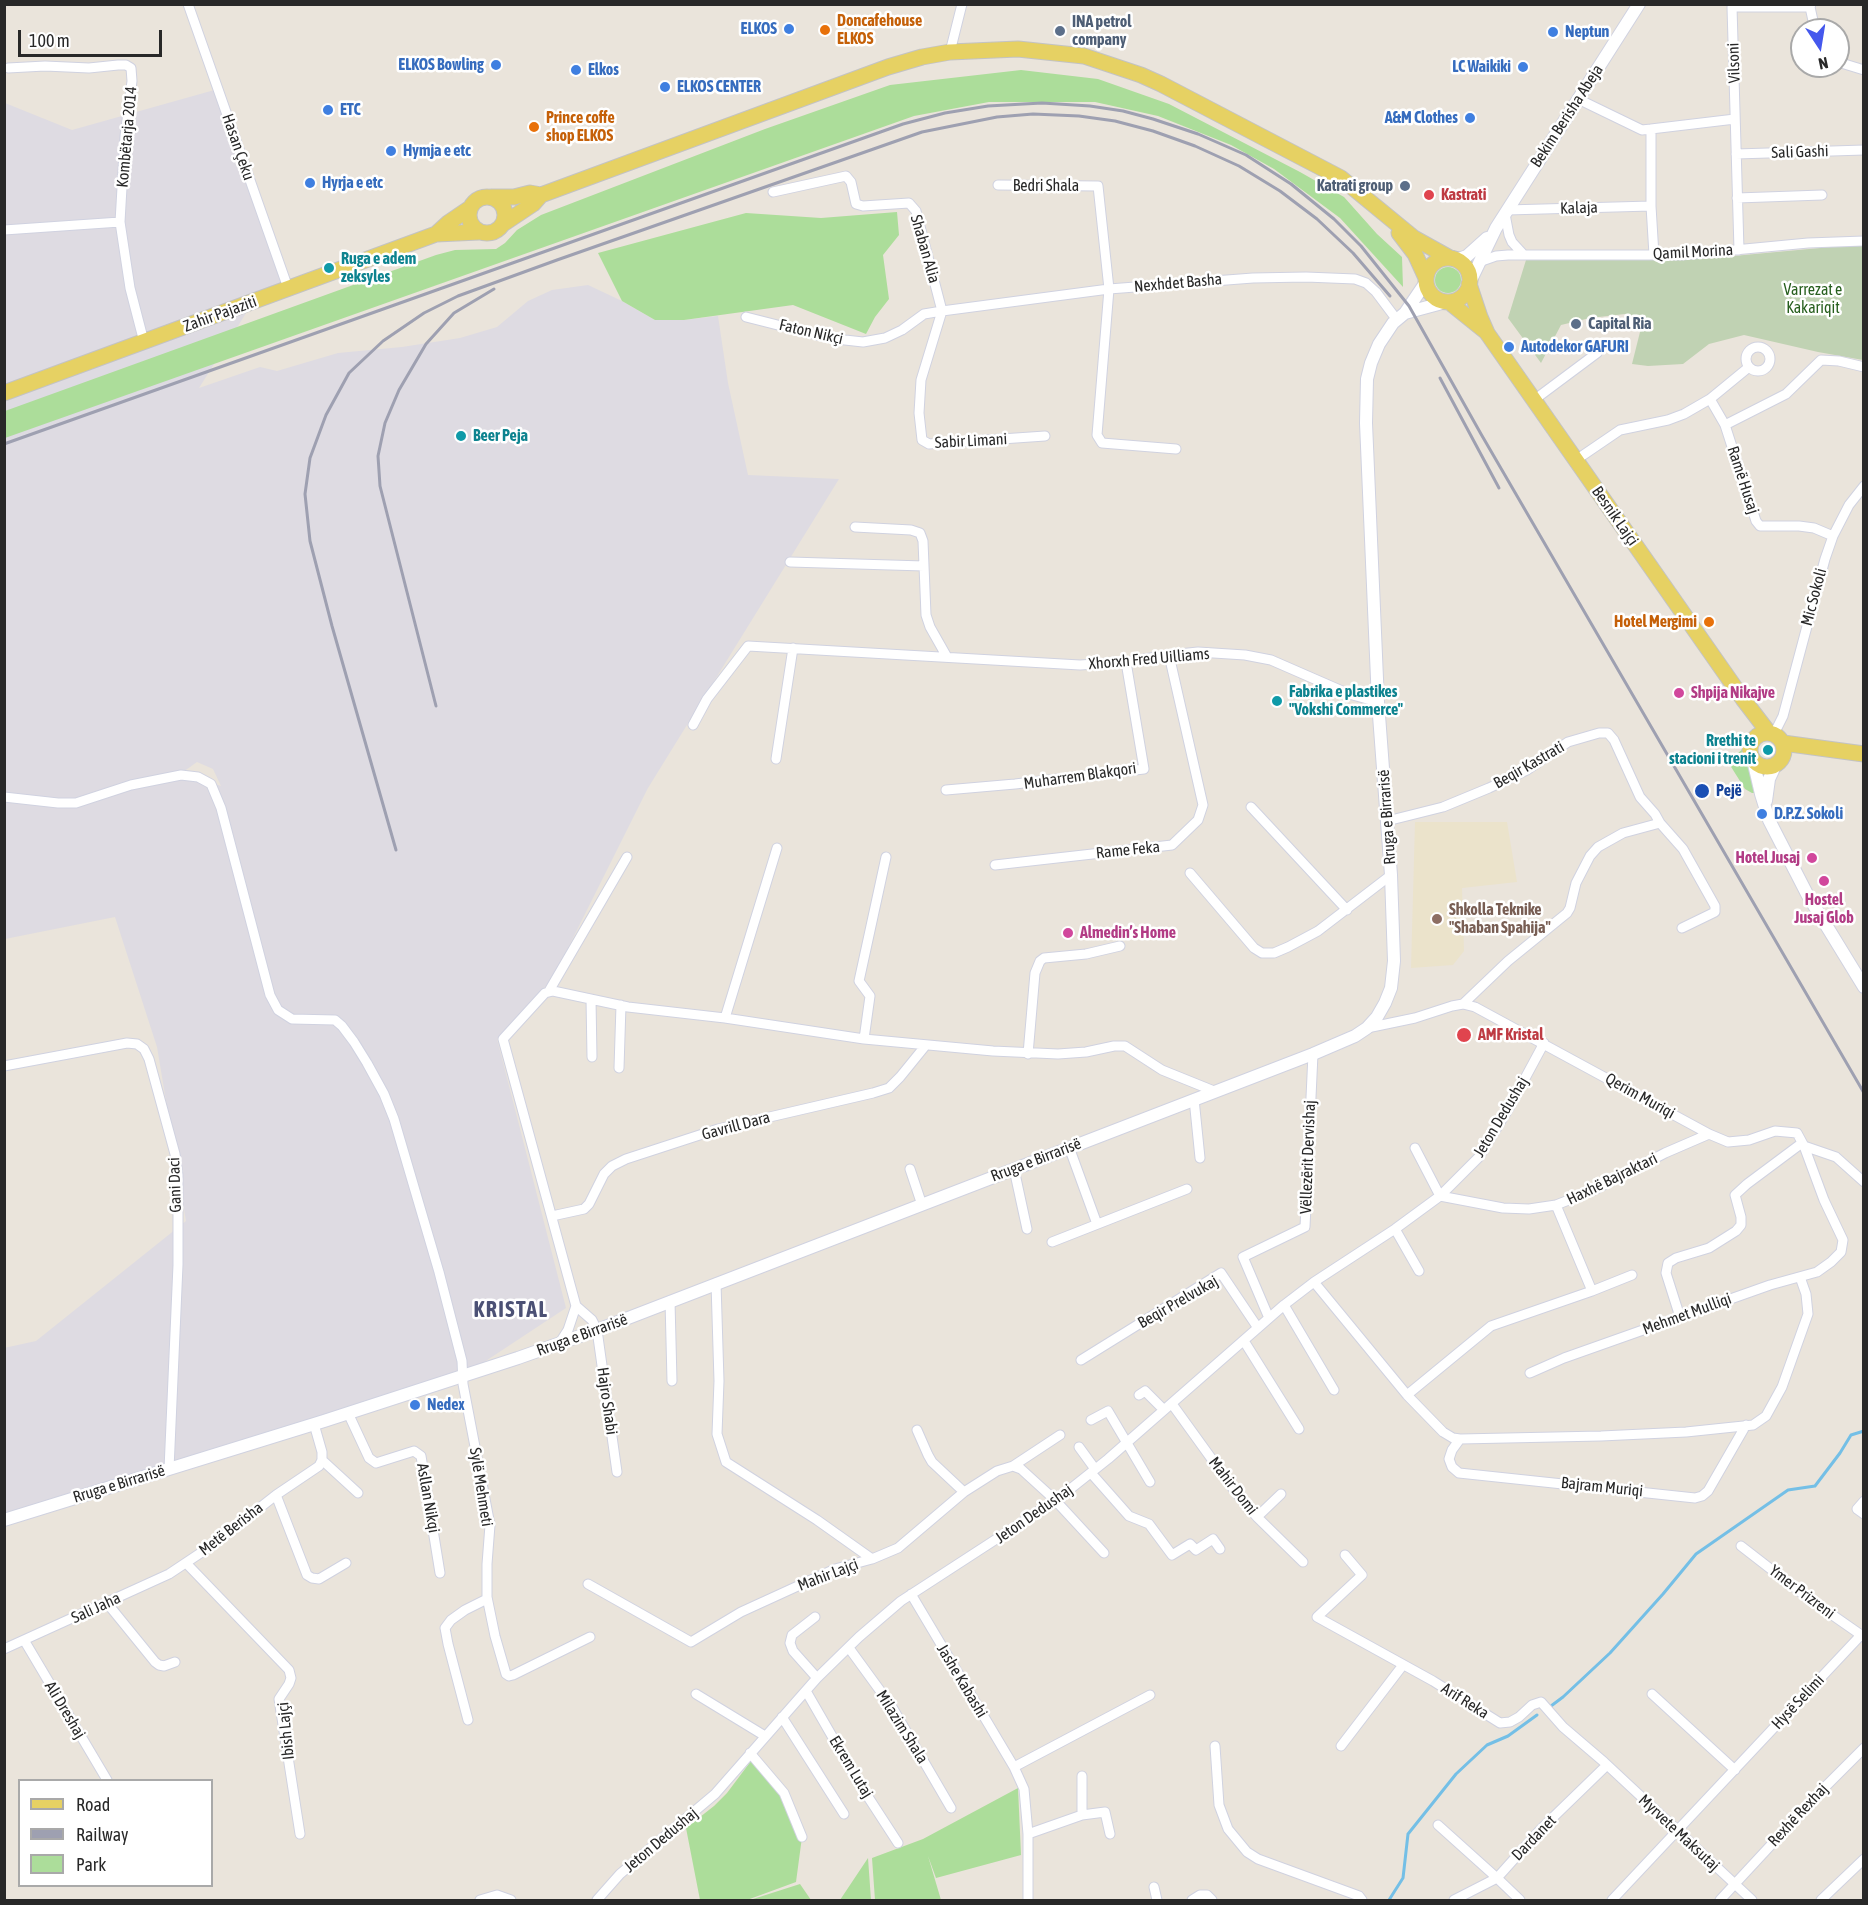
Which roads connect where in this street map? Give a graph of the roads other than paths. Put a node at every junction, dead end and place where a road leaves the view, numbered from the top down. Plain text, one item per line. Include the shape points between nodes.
1 (189, 4) edge
2 (962, 4) edge
3 (1639, 4) edge
4 (1810, 6) edge
5 (950, 52) junction
6 (8, 68) dead end
7 (1578, 99) junction
8 (1735, 119) junction
9 (1651, 129) junction
10 (1863, 150) edge
11 (1736, 154) junction
12 (998, 185) dead end
13 (773, 192) dead end
14 (542, 195) junction
15 (1822, 195) dead end
16 (492, 197) junction
17 (1737, 198) junction
18 (1651, 206) junction
19 (470, 208) junction
20 (1506, 212) junction
21 (1382, 213) junction
22 (120, 222) junction
23 (502, 224) junction
24 (1496, 228) junction
25 (4, 230) edge
26 (479, 232) junction
27 (436, 234) junction
28 (1863, 241) edge
29 (1739, 250) junction
30 (1523, 254) junction
31 (1654, 255) junction
32 (1453, 259) junction
33 (1479, 262) junction
34 (1425, 280) junction
35 (1470, 283) junction
36 (288, 288) junction
37 (1109, 289) junction
38 (1448, 302) junction
39 (942, 311) junction
40 (746, 317) dead end
41 (1401, 317) junction
42 (1487, 333) junction
43 (144, 342) junction
44 (1597, 353) dead end
45 (1749, 367) dead end
46 (1863, 367) edge
47 (4, 393) edge
48 (1710, 399) junction
49 (1534, 400) junction
50 (1725, 425) junction
51 (1045, 436) dead end
52 (1176, 449) dead end
53 (1576, 460) junction
54 (1863, 486) edge
55 (855, 527) dead end
56 (1833, 536) junction
57 (790, 562) dead end
58 (924, 566) junction
59 (793, 648) junction
60 (1169, 655) junction
61 (947, 657) junction
62 (1126, 662) junction
63 (1743, 699) junction
64 (1378, 702) junction
65 (693, 724) dead end
66 (1776, 737) junction
67 (1752, 742) junction
68 (1842, 751) junction
69 (1863, 754) edge
70 (776, 759) dead end
71 (1753, 760) junction
72 (1778, 763) junction
73 (946, 790) dead end
74 (4, 797) edge
75 (1765, 806) junction
76 (1251, 807) dead end
77 (1387, 821) junction
78 (1660, 824) junction
79 (777, 848) dead end
80 (627, 857) dead end
81 (886, 857) dead end
82 (995, 865) dead end
83 (1190, 873) dead end
84 (1391, 875) junction
85 (1347, 910) junction
86 (1682, 928) dead end
87 (1120, 946) dead end
88 (1863, 987) edge
89 (549, 991) junction
90 (591, 999) junction
91 (1463, 1004) junction
92 (621, 1005) junction
93 (725, 1018) junction
94 (1367, 1028) junction
95 (864, 1039) junction
96 (1544, 1043) junction
97 (926, 1044) junction
98 (1028, 1054) junction
99 (1313, 1054) junction
100 (592, 1057) dead end
101 (4, 1066) edge
102 (619, 1068) dead end
103 (1214, 1092) junction
104 (1194, 1099) junction
105 (1709, 1134) junction
106 (1803, 1144) junction
107 (1069, 1148) junction
108 (1415, 1148) dead end
109 (1200, 1158) dead end
110 (910, 1169) dead end
111 (1014, 1169) junction
112 (1863, 1182) edge
113 (1187, 1189) dead end
114 (1440, 1196) junction
115 (922, 1204) junction
116 (1556, 1205) junction
117 (552, 1216) junction
118 (1097, 1224) junction
119 (1026, 1229) dead end
120 (1395, 1229) junction
121 (1052, 1242) dead end
122 (1419, 1270) dead end
123 (1632, 1275) dead end
124 (1800, 1276) junction
125 (1314, 1282) junction
126 (716, 1283) junction
127 (1592, 1291) junction
128 (670, 1301) junction
129 (1284, 1305) junction
130 (576, 1306) junction
131 (1680, 1317) junction
132 (1269, 1318) junction
133 (1258, 1328) junction
134 (597, 1330) junction
135 (1244, 1341) junction
136 (559, 1344) junction
137 (1081, 1360) dead end
138 (1530, 1373) dead end
139 (463, 1376) junction
140 (672, 1381) dead end
141 (1334, 1390) dead end
142 (1139, 1395) dead end
143 (1407, 1395) junction
144 (1168, 1407) junction
145 (348, 1413) junction
146 (1091, 1420) dead end
147 (314, 1424) junction
148 (1746, 1425) junction
149 (1299, 1429) dead end
150 (917, 1430) dead end
151 (1060, 1435) dead end
152 (1460, 1439) junction
153 (1126, 1443) junction
154 (1079, 1447) dead end
155 (322, 1460) junction
156 (1013, 1466) junction
157 (169, 1468) junction
158 (1093, 1471) junction
159 (617, 1472) dead end
160 (1150, 1482) dead end
161 (358, 1492) dead end
162 (964, 1492) junction
163 (1281, 1494) dead end
164 (276, 1495) junction
165 (1055, 1500) junction
166 (1863, 1501) edge
167 (1863, 1514) edge
168 (1257, 1517) junction
169 (4, 1520) edge
170 (1741, 1546) dead end
171 (1220, 1549) dead end
172 (1104, 1553) dead end
173 (1345, 1555) dead end
174 (872, 1559) junction
175 (1303, 1562) dead end
176 (186, 1563) junction
177 (346, 1563) dead end
178 (440, 1573) dead end
179 (588, 1584) dead end
180 (911, 1594) junction
181 (487, 1599) junction
182 (106, 1603) junction
183 (814, 1617) dead end
184 (1862, 1636) edge
185 (590, 1637) dead end
186 (24, 1640) junction
187 (849, 1648) junction
188 (4, 1649) edge
189 (175, 1662) dead end
190 (1403, 1665) junction
191 (817, 1678) junction
192 (806, 1691) junction
193 (696, 1694) dead end
194 (1653, 1694) dead end
195 (1150, 1695) dead end
196 (782, 1717) junction
197 (468, 1720) dead end
198 (765, 1736) junction
199 (1215, 1746) dead end
200 (1341, 1746) dead end
201 (1863, 1748) edge
202 (750, 1753) junction
203 (1607, 1765) junction
204 (1014, 1767) junction
205 (1735, 1770) junction
206 (1082, 1776) dead end
207 (106, 1779) edge
208 (951, 1808) dead end
209 (843, 1814) dead end
210 (1082, 1815) junction
211 (1438, 1825) dead end
212 (1677, 1832) junction
213 (300, 1834) dead end
214 (1028, 1834) junction
215 (1110, 1834) dead end
216 (801, 1837) dead end
217 (898, 1843) dead end
218 (1863, 1859) edge
219 (1497, 1878) junction
220 (1734, 1884) junction
221 (1155, 1887) dead end
222 (480, 1900) edge
223 (511, 1900) edge
224 (597, 1900) edge
225 (1028, 1900) edge
226 (1157, 1900) edge
227 (1192, 1900) edge
228 (1212, 1900) edge
229 (1362, 1900) edge
230 (1454, 1900) edge
231 (1520, 1900) edge
232 (1612, 1900) edge
233 (1720, 1900) edge
234 (1752, 1900) edge
235 (1821, 1900) edge

1 - 36 street, Hasan Çeku
2 - 5 street
3 - 7 street, Bekim Berisha Abeja
4 - 8 street, Vilsoni via 1732,6
5 - 14 main road via 878,71
5 - 21 main road via 1047,51 1084,57 1141,75 1330,172
6 - 22 street, Kombëtarja 2014 via 131,68
7 - 9 street via 1642,130
7 - 20 street, Bekim Berisha Abeja
8 - 9 street
8 - 11 street, Vilsoni
9 - 18 street
10 - 11 street, Sali Gashi
11 - 17 street, Vilsoni
12 - 37 street, Bedri Shala via 1098,186
13 - 39 street, Shaban Alia via 846,176 856,204 909,203 915,211
14 - 16 main road
14 - 23 main road
15 - 17 street
16 - 19 main road via 478,198
16 - 23 main road via 504,209
17 - 29 street, Vilsoni
18 - 20 street, Kalaja
18 - 31 street
19 - 26 main road via 469,220
19 - 27 main road, Zahir Pajaziti
20 - 24 street, Bekim Berisha Abeja
20 - 30 street via 1509,236
21 - 32 main road via 1414,238
21 - 34 main road via 1410,246
22 - 25 street
22 - 43 street, Kombëtarja 2014 via 130,288
23 - 26 main road via 495,232
24 - 32 street, Bekim Berisha Abeja via 1467,256
24 - 33 street, Bekim Berisha Abeja
26 - 27 main road, Zahir Pajaziti
27 - 36 main road, Zahir Pajaziti
28 - 29 street, Qamil Morina
29 - 31 street, Qamil Morina
30 - 31 street, Qamil Morina
30 - 33 street, Qamil Morina
32 - 34 main road via 1434,263
32 - 35 main road via 1465,266
33 - 35 street, Bekim Berisha Abeja
34 - 38 main road via 1430,294
34 - 41 street, Rruga e Birrarisë
35 - 38 main road via 1462,297
35 - 42 main road, Besnik Lajçi
36 - 43 main road, Zahir Pajaziti
37 - 39 street, Nexhdet Basha
37 - 41 street, Nexhdet Basha via 1253,278 1355,279 1366,283
37 - 52 street via 1097,435 1102,443
38 - 41 street
38 - 42 main road, Besnik Lajçi
39 - 40 street, Faton Nikçi via 924,314 885,338 863,342
39 - 51 street, Sabir Limani via 921,380 922,440 929,444
41 - 64 street, Rruga e Birrarisë via 1374,352 1367,379
42 - 49 main road, Besnik Lajçi
43 - 47 main road, Zahir Pajaziti
44 - 49 street
45 - 48 street
46 - 50 street via 1821,360 1786,394
48 - 50 street, Ramë Husaj
48 - 53 street via 1668,420 1620,430
49 - 53 main road, Besnik Lajçi
50 - 56 street, Ramë Husaj via 1760,526 1814,528
53 - 63 main road, Besnik Lajçi
54 - 56 street, Mic Sokoli
55 - 58 street via 920,533
56 - 66 street, Mic Sokoli
57 - 58 street
58 - 61 street via 926,615
59 - 61 street, Xhorxh Fred Uilliams
59 - 65 street, Xhorxh Fred Uilliams via 747,646
59 - 70 street
60 - 62 street, Xhorxh Fred Uilliams
60 - 64 street, Xhorxh Fred Uilliams via 1224,653 1271,660 1349,694
60 - 82 street, Rame Feka via 1203,805 1198,820 1172,846
61 - 62 street, Xhorxh Fred Uilliams via 1080,665
62 - 73 street, Muharrem Blakqori via 1144,769
63 - 66 main road, Besnik Lajçi
63 - 67 main road, Besnik Lajçi
64 - 77 street, Rruga e Birrarisë
66 - 67 main road via 1759,735
66 - 68 main road
66 - 72 main road via 1784,753
67 - 71 main road
68 - 69 main road
68 - 72 main road via 1802,755
71 - 72 main road via 1761,766
71 - 75 street
72 - 75 street via 1769,779
74 - 139 street, Sylë Mehmeti via 76,803 131,785 181,775 211,784 221,808 270,995 278,1010 292,1019 335,1020 354,1042 384,1094 439,1272
75 - 88 street via 1807,894
76 - 85 street
77 - 78 street, Beqir Kastrati via 1443,807 1527,770 1568,742 1608,733 1640,797
77 - 84 street, Rruga e Birrarisë
78 - 86 street, Beqir Kastrati via 1683,849 1715,906 1715,912
78 - 91 street via 1623,833 1598,847 1576,883 1567,913
79 - 93 street
80 - 89 street
81 - 95 street via 859,981 870,996
83 - 85 street via 1254,948 1263,953 1288,948
84 - 85 street
84 - 94 street, Rruga e Birrarisë via 1393,976 1385,1003
87 - 98 street via 1040,961 1035,973
89 - 90 street
89 - 117 street via 503,1039
90 - 92 street
90 - 100 street
91 - 94 street
91 - 96 street, Qerim Muriqi via 1485,1011
92 - 93 street
92 - 102 street
93 - 95 street
94 - 99 street, Rruga e Birrarisë
95 - 97 street
96 - 105 street, Qerim Muriqi
96 - 114 street, Jeton Dedushaj via 1479,1157
97 - 98 street
97 - 117 street, Gavrill Dara via 889,1088 718,1130 626,1159 604,1174 584,1209
98 - 103 street via 1125,1046 1162,1070
99 - 103 street, Rruga e Birrarisë
99 - 132 street, Vëllezërit Dervishaj via 1305,1227 1243,1257
101 - 157 street, Gani Daci via 127,1043 144,1049 149,1059 178,1175
103 - 104 street, Rruga e Birrarisë
104 - 107 street, Rruga e Birrarisë
104 - 109 street
105 - 106 street, Qerim Muriqi via 1728,1142 1775,1131 1797,1133
105 - 116 street, Haxhë Bajraktari
106 - 112 street via 1836,1157
106 - 124 street, Mehmet Mulliqi via 1843,1240 1841,1252 1831,1262 1817,1272
106 - 131 street via 1735,1195 1741,1216 1736,1231 1709,1248 1668,1263 1666,1273
107 - 111 street, Rruga e Birrarisë
107 - 118 street
108 - 114 street
110 - 115 street
111 - 115 street, Rruga e Birrarisë
111 - 119 street
113 - 118 street
114 - 116 street, Haxhë Bajraktari via 1503,1208
114 - 120 street, Jeton Dedushaj
115 - 126 street, Rruga e Birrarisë
116 - 127 street
117 - 130 street
118 - 121 street
120 - 122 street
120 - 125 street, Jeton Dedushaj
123 - 127 street
124 - 131 street, Mehmet Mulliqi
124 - 148 street, Bajram Muriqi via 1808,1314 1782,1387 1766,1416
125 - 129 street, Jeton Dedushaj
125 - 143 street
126 - 128 street, Rruga e Birrarisë
126 - 174 street via 717,1434 726,1462
127 - 143 street via 1491,1326
128 - 134 street, Rruga e Birrarisë
128 - 140 street
129 - 132 street, Jeton Dedushaj
129 - 141 street
130 - 134 street
130 - 136 street
131 - 138 street, Mehmet Mulliqi
132 - 133 street, Jeton Dedushaj
133 - 135 street, Jeton Dedushaj
133 - 137 street, Beqir Prelvukaj via 1221,1273
134 - 136 street, Rruga e Birrarisë
134 - 159 street, Hajro Shabi
135 - 144 street, Jeton Dedushaj
135 - 149 street
136 - 139 street, Rruga e Birrarisë
139 - 145 street, Rruga e Birrarisë
139 - 181 street, Sylë Mehmeti via 490,1525
142 - 144 street, Mahir Domi via 1145,1391
143 - 152 street via 1443,1432
144 - 153 street, Jeton Dedushaj
144 - 168 street, Mahir Domi
145 - 147 street, Rruga e Birrarisë
145 - 178 street, Asllan Nikqi via 369,1458 376,1463 414,1451 422,1456
146 - 153 street via 1108,1411
147 - 155 street
147 - 157 street, Rruga e Birrarisë
148 - 152 street, Bajram Muriqi via 1686,1432
148 - 152 street, Bajram Muriqi via 1708,1491 1695,1498 1459,1473 1449,1459
150 - 162 street via 932,1462
151 - 156 street, Mahir Lajçi
153 - 158 street, Jeton Dedushaj
153 - 160 street
154 - 158 street
155 - 161 street
155 - 164 street, Metë Berisha
156 - 162 street, Mahir Lajçi via 997,1471
156 - 165 street
157 - 169 street, Rruga e Birrarisë
158 - 165 street, Jeton Dedushaj
158 - 171 street via 1129,1515 1149,1524 1172,1555 1190,1544 1196,1550 1213,1539
162 - 174 street, Mahir Lajçi via 898,1548
163 - 168 street
164 - 176 street, Metë Berisha
164 - 177 street, Metë Berisha via 307,1575 319,1579
165 - 172 street
165 - 180 street, Jeton Dedushaj
166 - 167 street via 1857,1509
168 - 175 street, Mahir Domi
170 - 184 street, Ymer Prizreni
173 - 190 street, Arif Reka via 1362,1575 1317,1617
174 - 179 street, Mahir Lajçi via 835,1569 751,1608 692,1642
176 - 182 street, Sali Jaha
176 - 213 street, Ibish Lajçi via 289,1670 289,1684 279,1699
180 - 187 street, Jeton Dedushaj
180 - 204 street, Jashe Kabashi
181 - 185 street, Sylë Mehmeti via 509,1676
181 - 197 street via 465,1610 445,1628
182 - 186 street, Sali Jaha
182 - 189 street via 155,1662 164,1666
183 - 191 street via 792,1635 790,1643
184 - 205 street, Hysë Selimi
186 - 188 street, Sali Jaha
186 - 207 street, Ali Dreshaj
187 - 191 street, Jeton Dedushaj
187 - 208 street, Milazim Shala via 892,1707
190 - 200 street
190 - 203 street, Arif Reka via 1500,1723 1510,1722 1540,1702
191 - 192 street, Jeton Dedushaj
192 - 196 street, Jeton Dedushaj
192 - 217 street, Ekrem Lutaj
193 - 198 street
194 - 205 street
195 - 204 street
196 - 198 street, Jeton Dedushaj
196 - 209 street
198 - 202 street, Jeton Dedushaj
199 - 229 street via 1219,1805 1228,1829 1248,1852
201 - 220 street, Rexhë Rexhaj
202 - 216 street via 784,1793
202 - 224 street, Jeton Dedushaj via 715,1794 620,1875
203 - 212 street, Myrvete Maksutaj
203 - 219 street, Dardanet
204 - 214 street, Jashe Kabashi via 1024,1789
205 - 212 street, Hysë Selimi
206 - 210 street
210 - 214 street
210 - 215 street via 1105,1812
211 - 219 street
212 - 220 street, Myrvete Maksutaj
212 - 232 street, Hysë Selimi
214 - 225 street, Jashe Kabashi
218 - 235 street
219 - 230 street, Dardanet
219 - 231 street
220 - 233 street, Rexhë Rexhaj
220 - 234 street, Myrvete Maksutaj
221 - 226 street
222 - 223 street via 497,1895
227 - 228 street via 1200,1895

